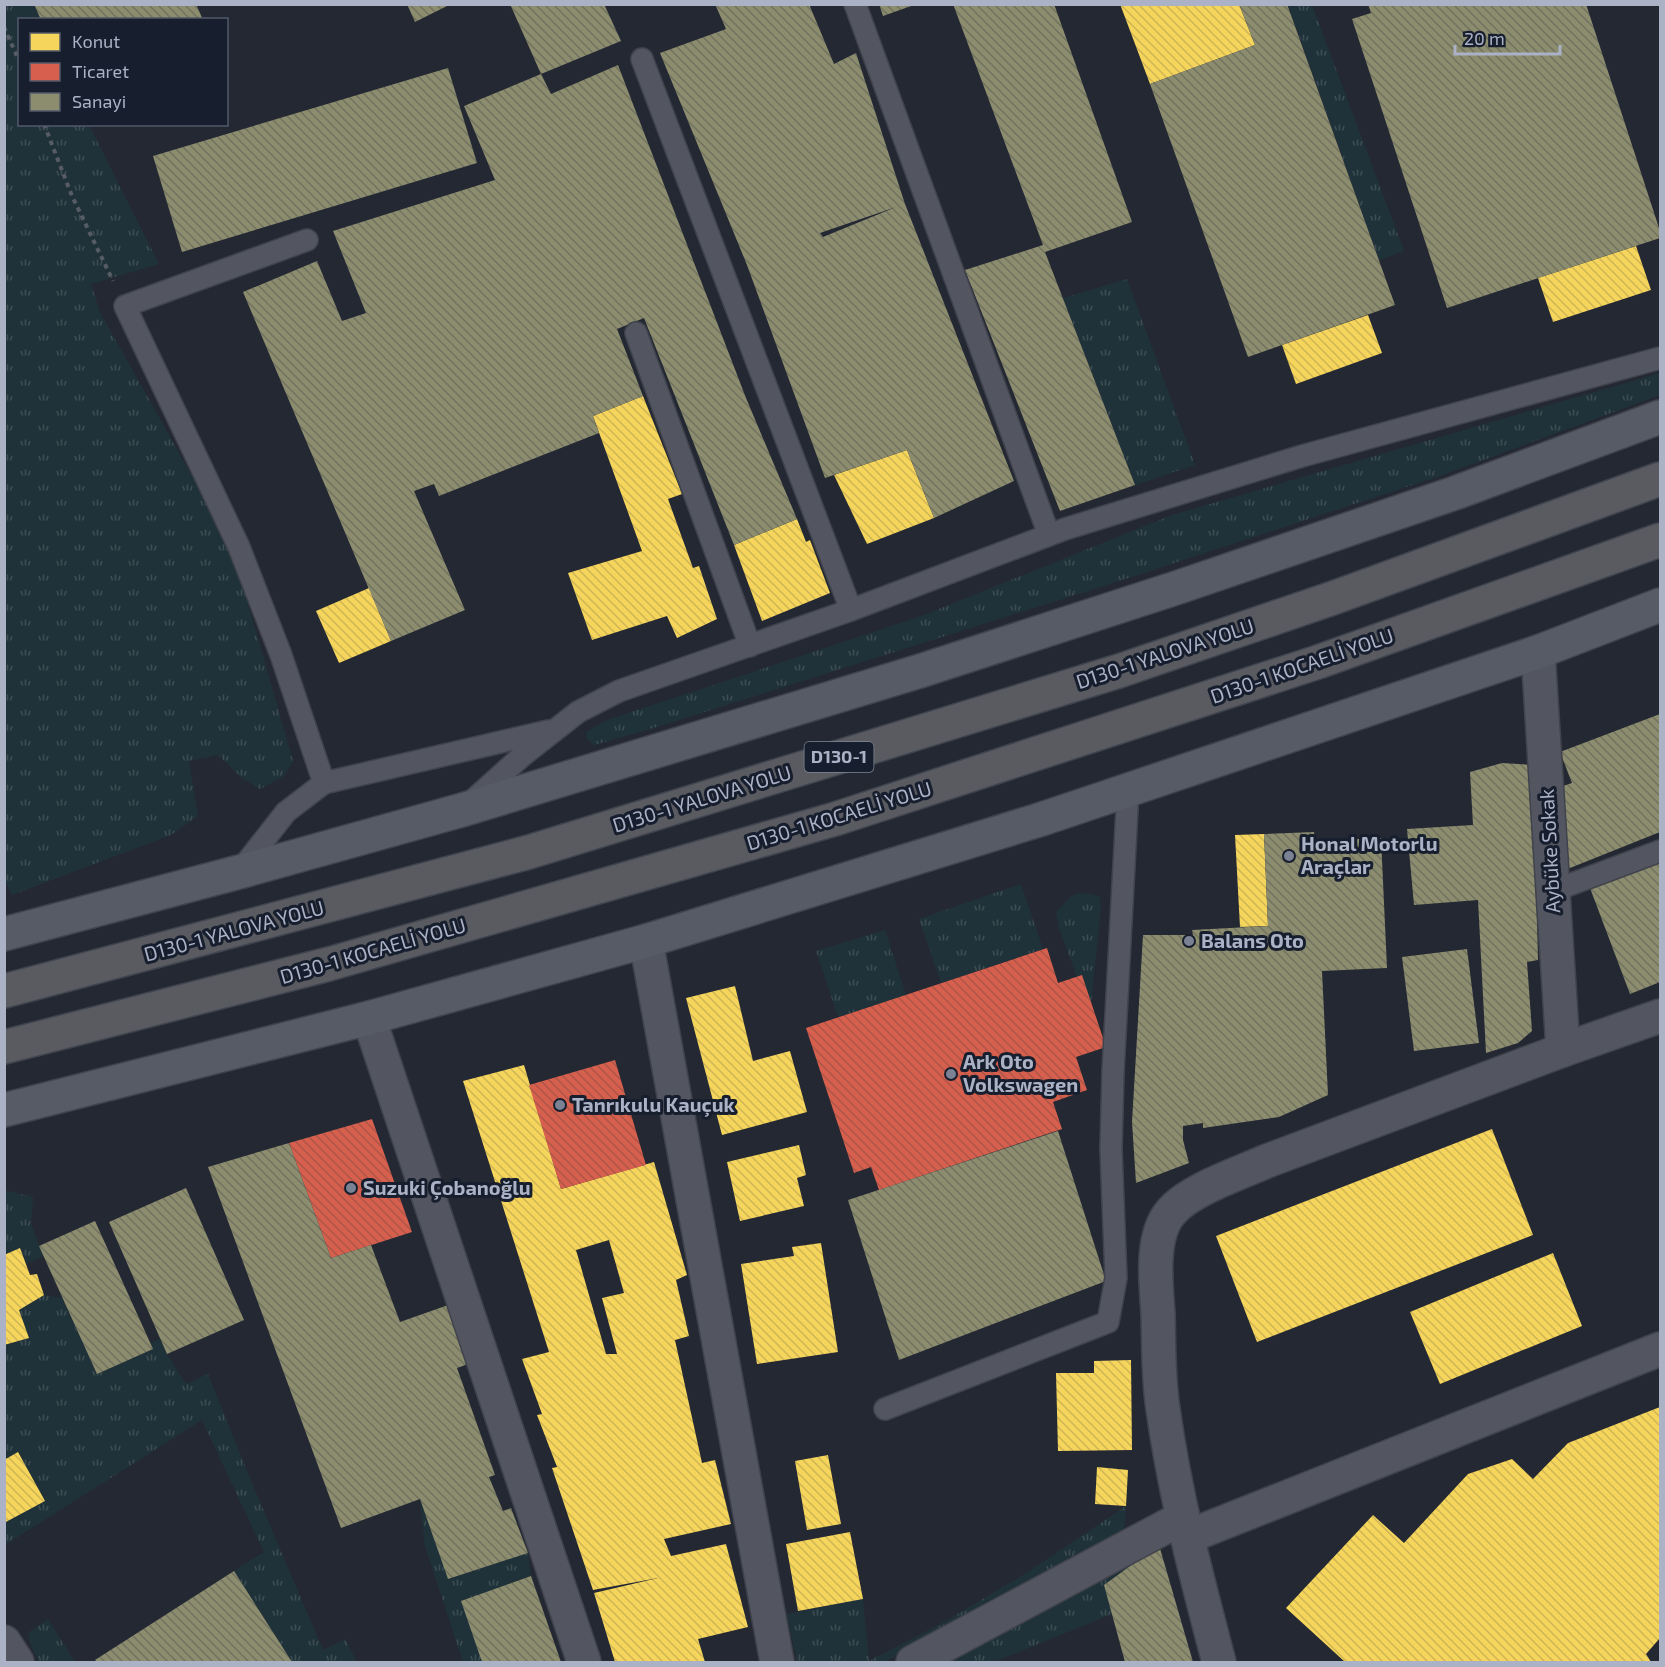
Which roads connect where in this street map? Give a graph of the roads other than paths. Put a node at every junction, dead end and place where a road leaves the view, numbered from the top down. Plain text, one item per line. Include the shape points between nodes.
1 (855, 4) edge
2 (642, 59) dead end
3 (307, 240) dead end
4 (636, 333) dead end
5 (1660, 358) edge
6 (1660, 417) edge
7 (1660, 479) edge
8 (1049, 535) junction
9 (1660, 540) edge
10 (1660, 605) edge
11 (851, 610) junction
12 (750, 646) junction
13 (1538, 652) junction
14 (555, 730) junction
15 (324, 783) junction
16 (1128, 790) junction
17 (462, 810) junction
18 (1660, 850) edge
19 (239, 872) junction
20 (1553, 891) junction
21 (4, 934) edge
22 (646, 941) junction
23 (4, 991) edge
24 (1660, 1016) edge
25 (369, 1018) junction
26 (4, 1048) edge
27 (1563, 1050) junction
28 (4, 1110) edge
29 (1660, 1349) edge
30 (885, 1409) dead end
31 (1184, 1528) junction
32 (4, 1642) edge
33 (17, 1662) edge
34 (584, 1662) edge
35 (777, 1662) edge
36 (913, 1662) edge
37 (1219, 1662) edge

1 - 8 lane
2 - 11 lane
3 - 15 lane via 125,306 238,547 281,655
4 - 12 lane
5 - 8 lane via 1302,456
6 - 17 street via 1455,493 1176,588 909,675
7 - 23 highway, D130-1 YALOVA YOLU / D130-1 via 1333,598 1108,674 528,852
8 - 11 lane
9 - 26 highway, D130-1 KOCAELİ YOLU via 1318,662 835,819 329,964
10 - 13 street
11 - 12 lane
12 - 14 lane via 619,691 578,712
13 - 16 street
13 - 20 street, Aybüke Sokak
14 - 15 lane
14 - 17 lane
15 - 19 lane via 286,812
16 - 22 street
16 - 30 lane via 1111,1127 1116,1278 1108,1322
17 - 19 street
18 - 20 lane
19 - 21 street
20 - 27 street, Aybüke Sokak
22 - 25 street
22 - 35 street
24 - 27 street
25 - 28 street
25 - 34 street
27 - 31 street via 1267,1161 1192,1196 1171,1212 1159,1233 1156,1272 1162,1407
29 - 31 street
31 - 36 street
31 - 37 street
32 - 33 street

